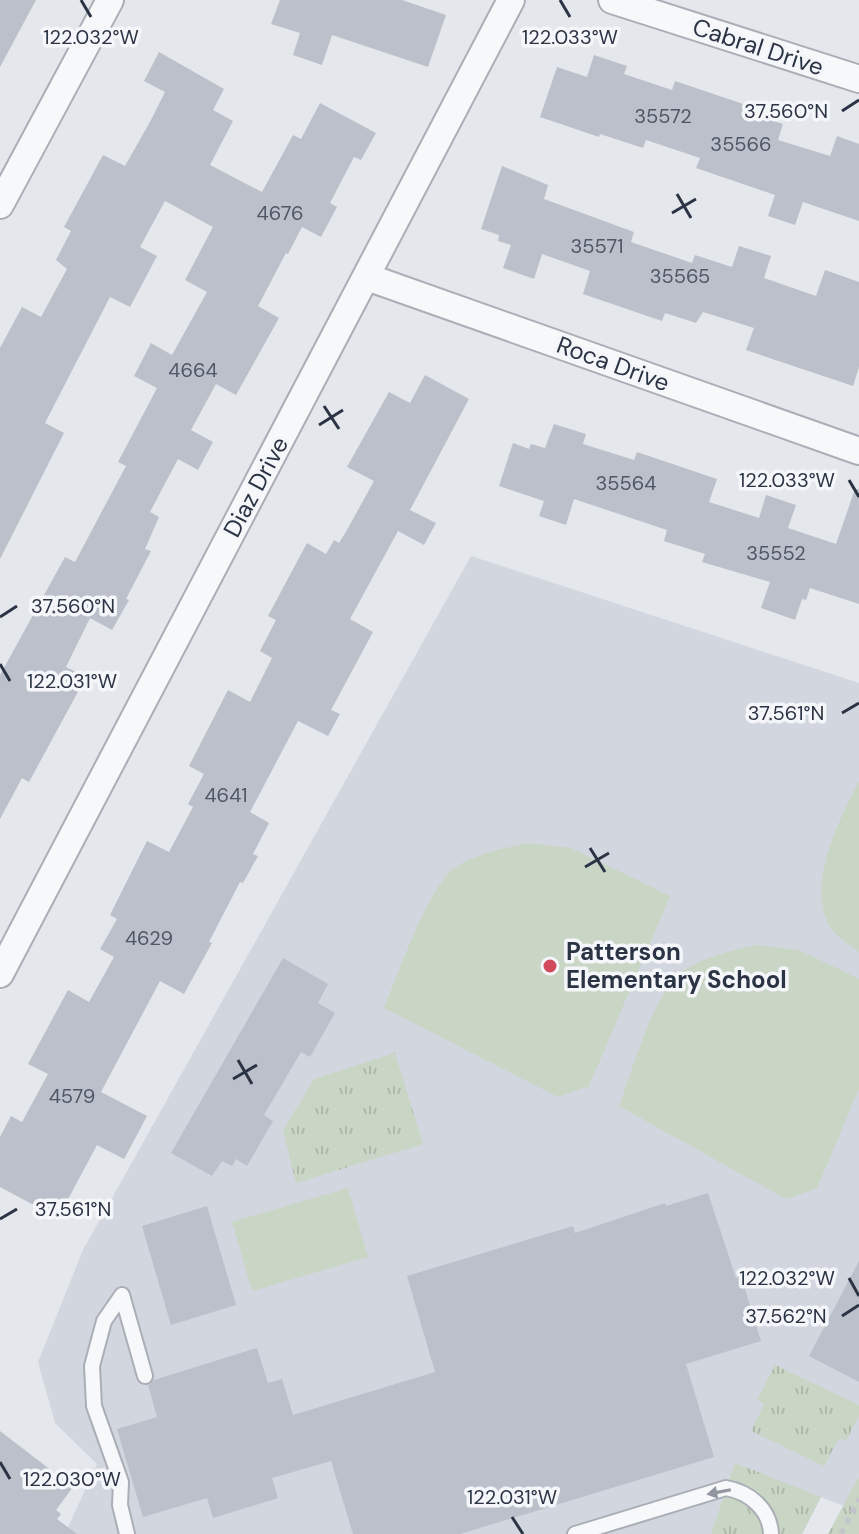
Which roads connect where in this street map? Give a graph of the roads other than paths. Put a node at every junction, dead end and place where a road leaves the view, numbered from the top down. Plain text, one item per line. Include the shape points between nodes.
1 (110, 0) edge
2 (511, 0) edge
3 (612, 0) edge
4 (859, 79) edge
5 (0, 205) edge
6 (367, 277) junction
7 (859, 451) edge
8 (0, 974) edge
9 (145, 1376) dead end
10 (127, 1534) edge
11 (575, 1534) edge
12 (771, 1534) edge

1 - 5 street
2 - 6 street, Diaz Drive
3 - 4 street, Cabral Drive
6 - 7 street, Roca Drive
6 - 8 street, Diaz Drive
9 - 10 lane via 122,1295 104,1321 92,1366 94,1406 121,1482
12 -> 11 lane via 762,1508 750,1496 726,1488

